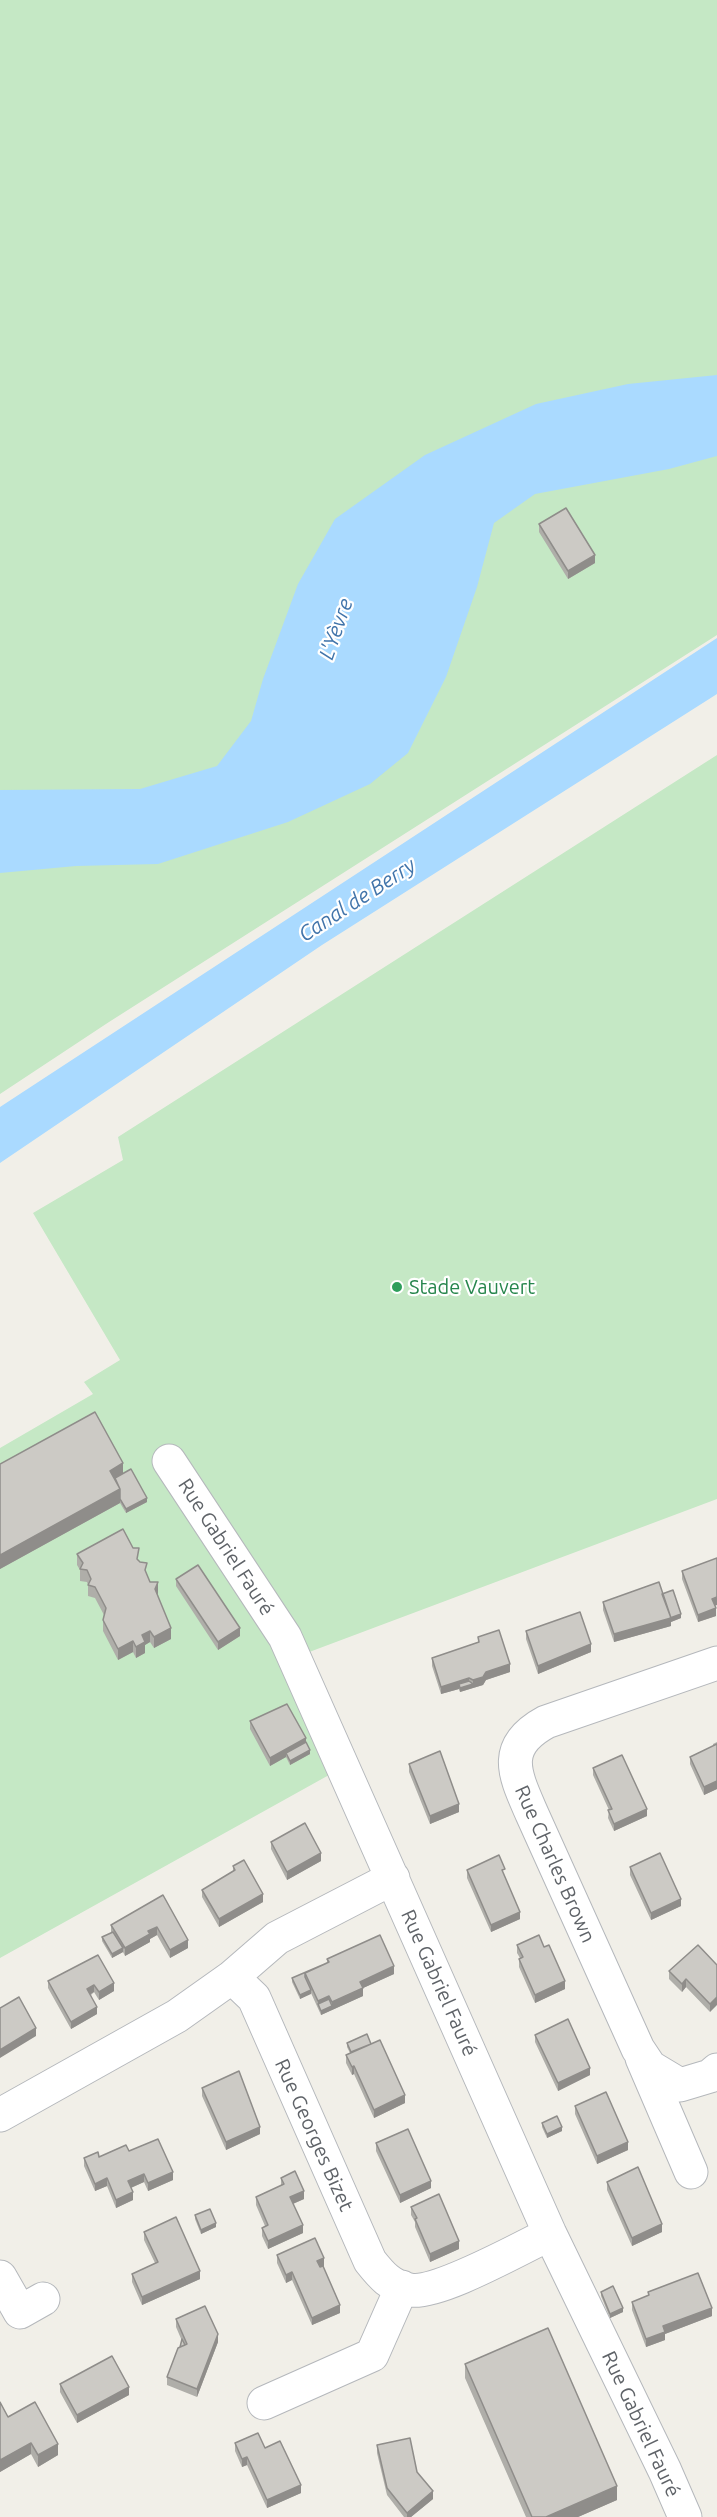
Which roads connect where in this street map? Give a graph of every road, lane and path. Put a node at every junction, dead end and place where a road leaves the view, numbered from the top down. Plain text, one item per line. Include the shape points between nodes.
1 (169, 1461) dead end
2 (717, 1663) edge
3 (393, 1878) junction
4 (232, 1977) junction
5 (638, 2049) junction
6 (717, 2070) edge
7 (0, 2115) edge
8 (690, 2172) dead end
9 (550, 2234) junction
10 (0, 2277) edge
11 (402, 2287) junction
12 (43, 2299) dead end
13 (264, 2403) dead end
14 (685, 2517) edge

1 - 3 street, Rue Gabriel Fauré via 285,1637
2 - 5 street, Rue Charles Brown via 546,1722 527,1732 515,1751 516,1776
3 - 4 street via 277,1938
3 - 9 street, Rue Gabriel Fauré
4 - 7 street via 177,2016
4 - 11 street, Rue Georges Bizet via 254,1998 370,2261 386,2281
5 - 6 street, Rue Charles Brown via 650,2067 680,2085
5 - 8 street, Rue Charles Brown
9 - 11 street via 435,2288
9 - 14 street, Rue Gabriel Fauré
10 - 12 street via 20,2312
11 - 13 street via 372,2355

